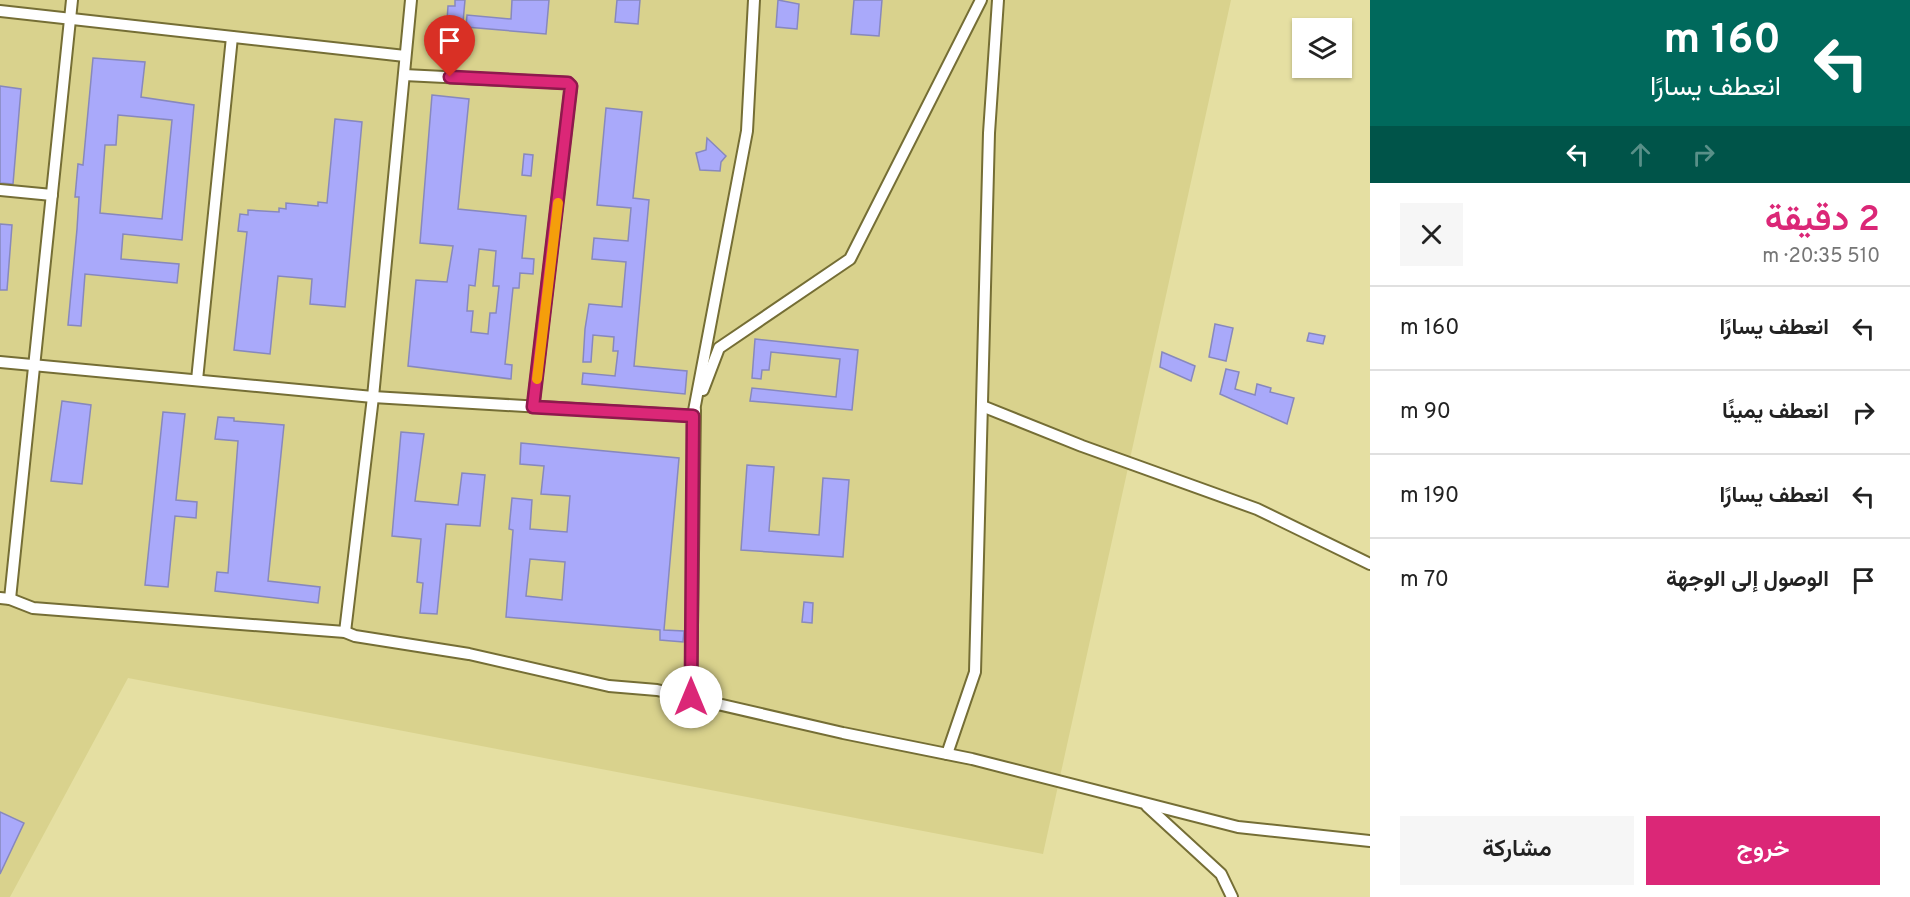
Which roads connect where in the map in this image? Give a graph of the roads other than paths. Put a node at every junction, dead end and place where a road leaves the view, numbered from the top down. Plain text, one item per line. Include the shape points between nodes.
1 (72, 0) edge
2 (411, 0) edge
3 (754, 0) edge
4 (981, 0) edge
5 (998, 0) edge
6 (0, 11) edge
7 (70, 19) junction
8 (232, 37) junction
9 (405, 56) junction
10 (404, 75) junction
11 (0, 190) edge
12 (52, 195) junction
13 (0, 362) edge
14 (34, 365) junction
15 (197, 380) junction
16 (373, 396) junction
17 (982, 406) junction
18 (533, 407) junction
19 (693, 416) junction
20 (1370, 564) edge
21 (5, 599) edge
22 (345, 632) junction
23 (691, 697) junction
24 (947, 754) junction
25 (1145, 803) junction
26 (1370, 841) edge
27 (1232, 897) edge

1 - 7 street
2 - 9 street
3 - 19 street via 747,131
4 - 19 street via 850,259 719,348
5 - 17 street via 989,134
6 - 7 street
7 - 8 street
7 - 12 street
8 - 9 street
8 - 15 street
9 - 10 street
10 - 16 street
10 - 18 street via 542,80 571,86
11 - 12 street
12 - 14 street
13 - 14 street
14 - 15 street
14 - 21 street
15 - 16 street
16 - 18 street
16 - 22 street
17 - 20 street via 1257,509
17 - 24 street via 975,672
18 - 19 street
19 - 23 street
21 - 22 street via 33,608
22 - 23 street via 469,654 609,686
23 - 24 street
24 - 25 street
25 - 26 street via 1238,827
25 - 27 street via 1221,874

